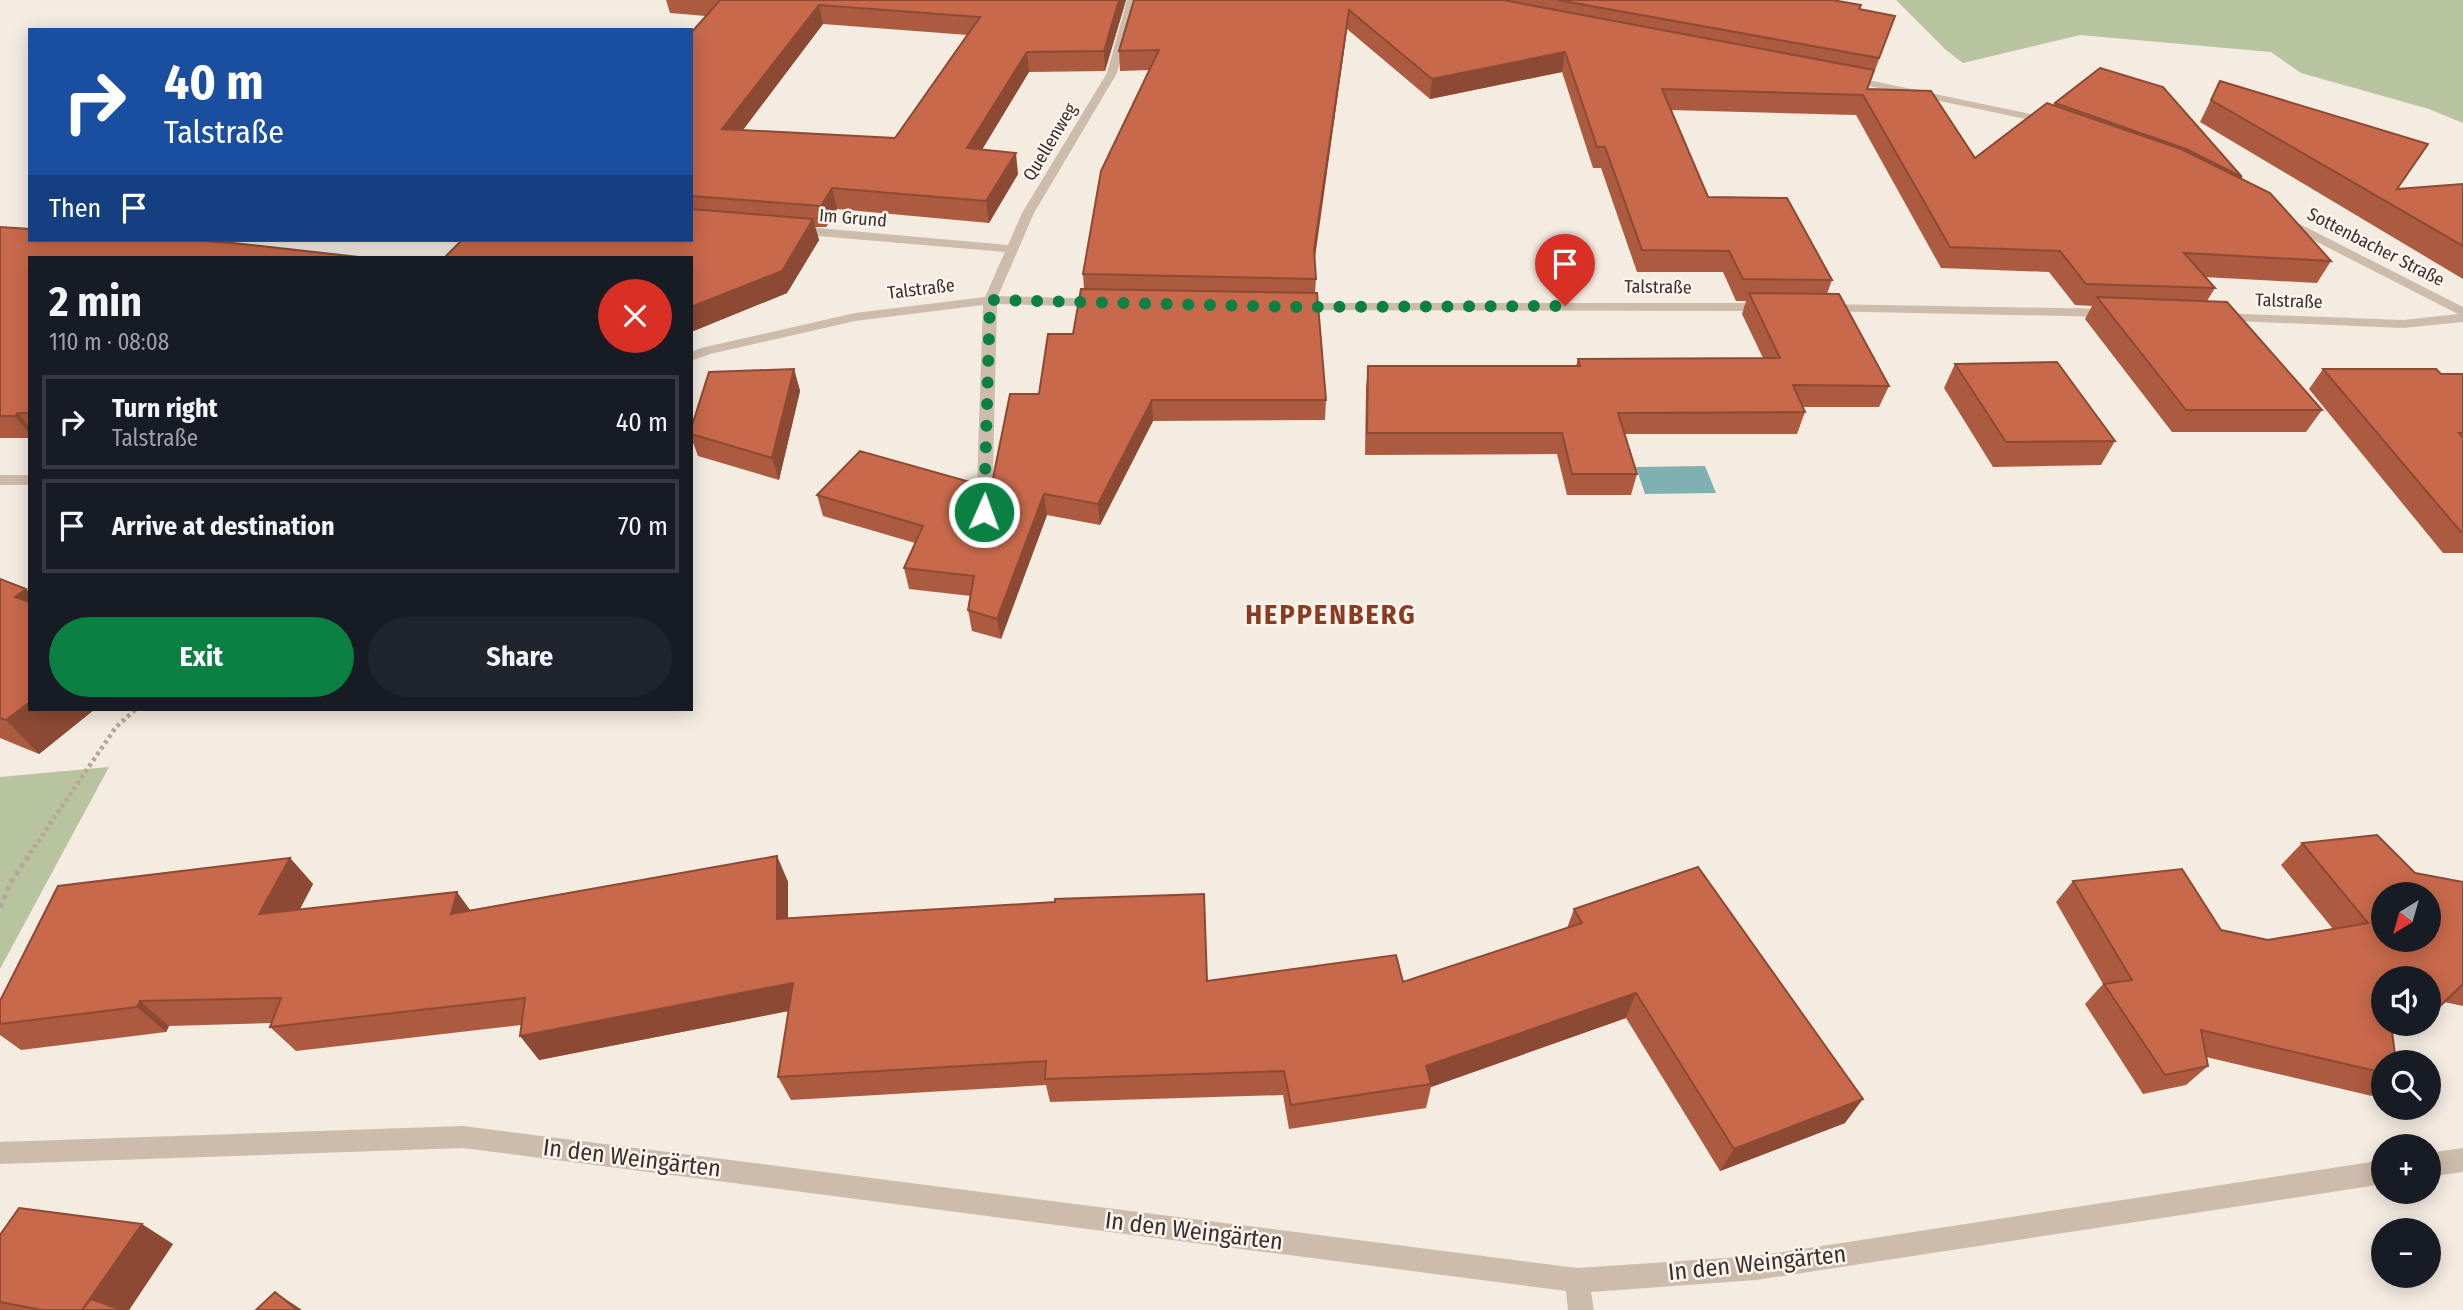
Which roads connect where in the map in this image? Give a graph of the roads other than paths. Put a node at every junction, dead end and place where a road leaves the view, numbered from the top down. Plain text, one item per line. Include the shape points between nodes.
1 (1132, 0) edge
2 (1836, 76) edge
3 (2065, 126) edge
4 (2271, 214) edge
5 (783, 229) edge
6 (1011, 248) junction
7 (990, 300) junction
8 (1111, 303) edge
9 (1285, 307) edge
10 (1784, 307) edge
11 (1812, 308) edge
12 (2463, 312) edge
13 (2129, 314) edge
14 (2197, 316) edge
15 (2463, 318) edge
16 (693, 356) edge
17 (0, 480) edge
18 (28, 480) edge
19 (984, 512) edge
20 (0, 1153) edge
21 (2463, 1160) edge
22 (2441, 1163) edge
23 (2371, 1174) edge
24 (1577, 1280) junction
25 (1581, 1310) edge

1 - 6 street, Quellenweg via 1112,73
2 - 3 street via 2027,114
4 - 12 street, Sottenbacher Straße
5 - 6 street, Im Grund
6 - 7 street, Quellenweg
7 - 8 street, Talstraße
7 - 16 street, Talstraße via 855,317
7 - 19 street
9 - 10 street, Talstraße
11 - 13 street
14 - 15 street, Talstraße via 2403,324
17 - 18 street
20 - 24 street, In den Weingärten via 463,1137
21 - 22 street
23 - 24 street, In den Weingärten via 1756,1268
24 - 25 street

